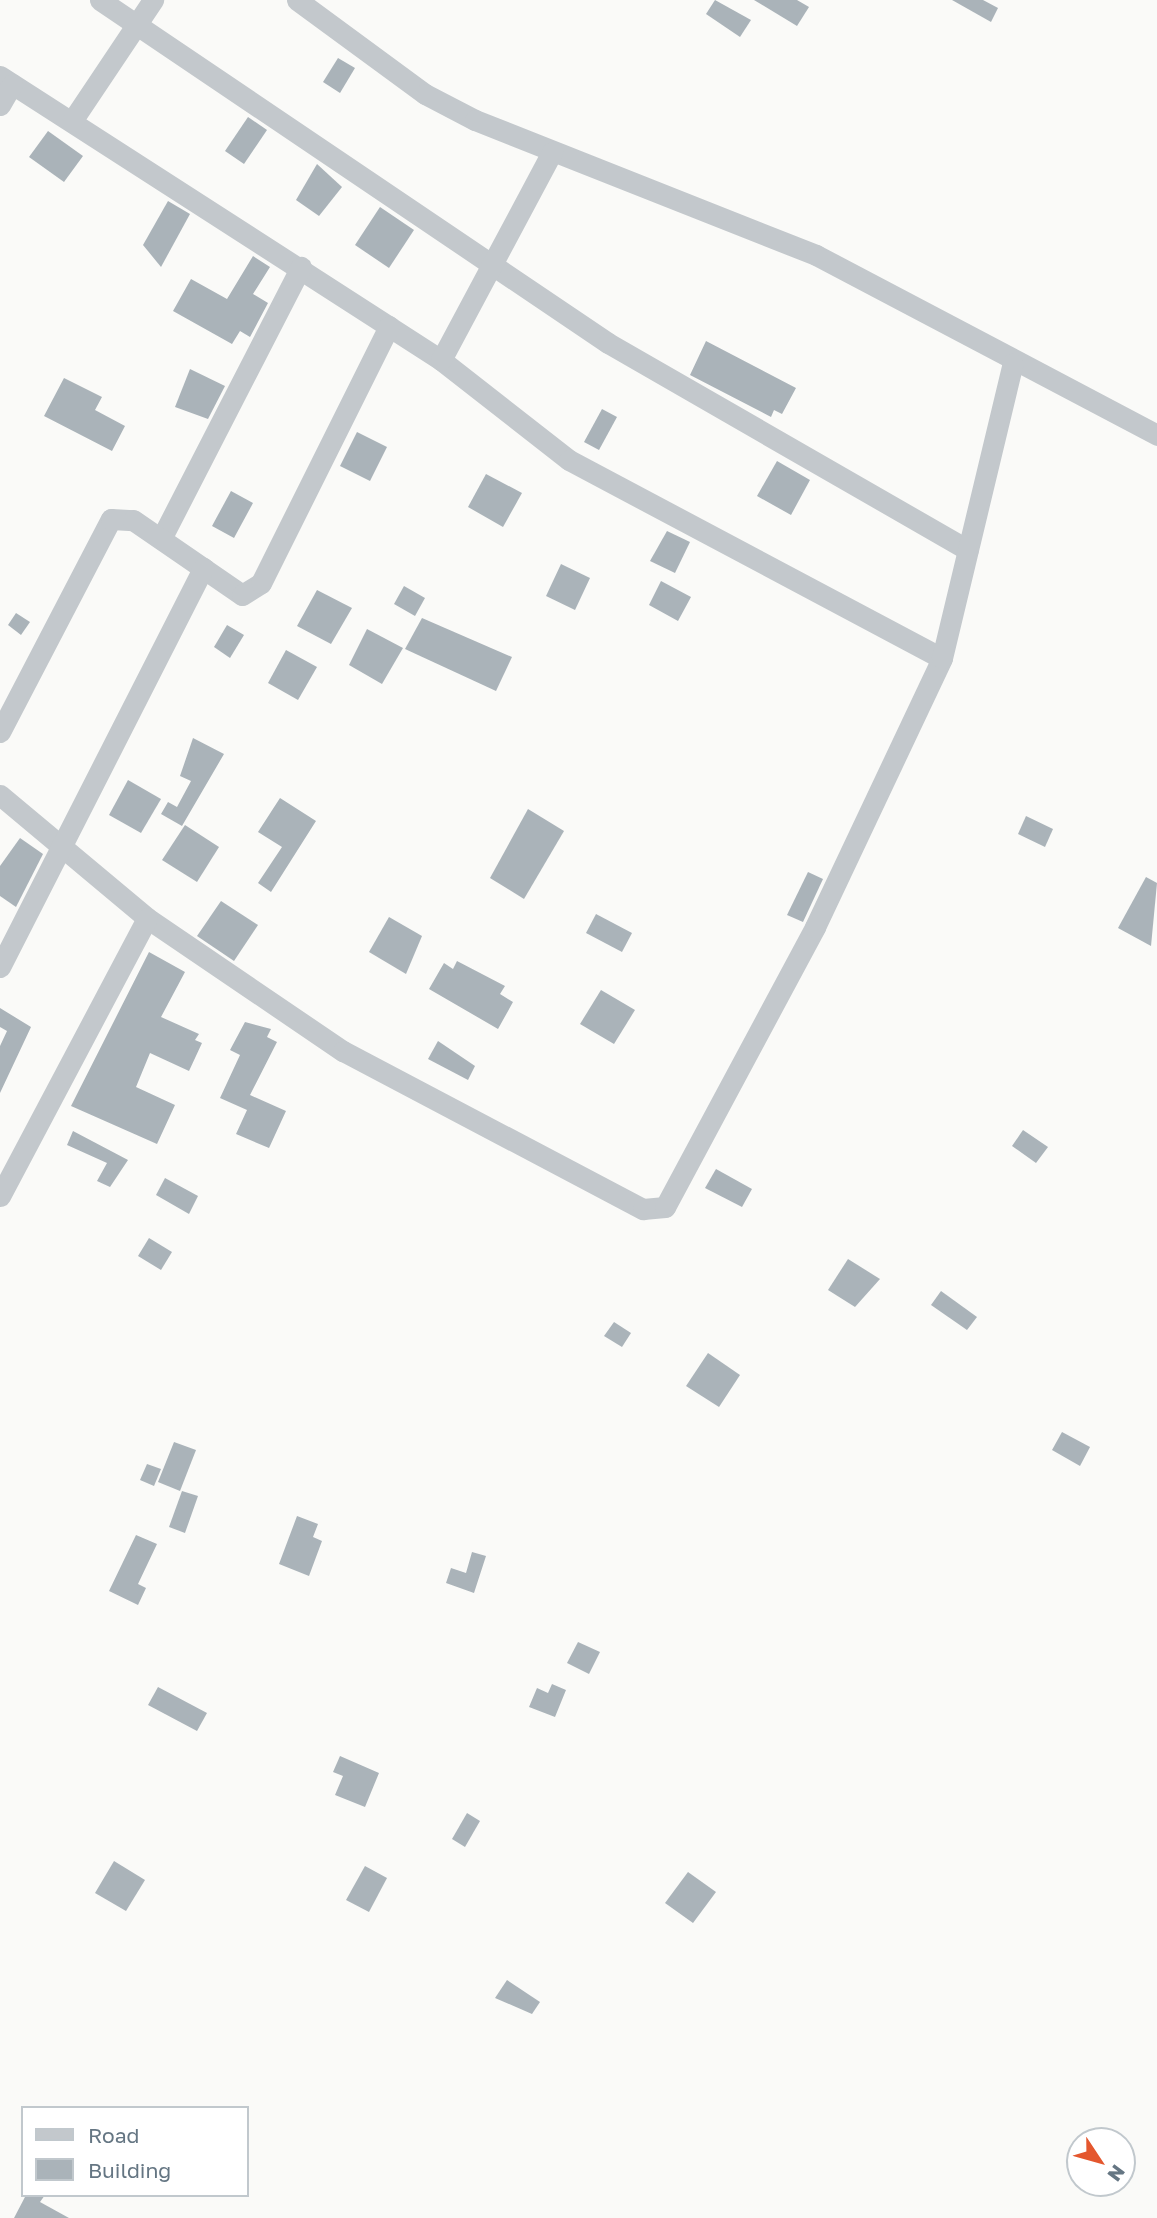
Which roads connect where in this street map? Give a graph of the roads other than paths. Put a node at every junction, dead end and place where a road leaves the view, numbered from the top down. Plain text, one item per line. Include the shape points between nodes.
1 (100, 0) edge
2 (153, 0) edge
3 (298, 0) edge
4 (138, 24) junction
5 (6, 80) edge
6 (0, 105) edge
7 (72, 121) junction
8 (552, 152) junction
9 (301, 267) junction
10 (491, 267) junction
11 (389, 326) junction
12 (441, 360) junction
13 (1013, 363) junction
14 (1157, 435) edge
15 (161, 539) junction
16 (968, 550) junction
17 (203, 568) junction
18 (942, 658) junction
19 (0, 732) edge
20 (0, 795) edge
21 (63, 849) junction
22 (147, 918) junction
23 (0, 967) edge
24 (0, 1196) edge

1 - 4 street
2 - 4 street
3 - 8 street via 425,94
4 - 7 street
4 - 10 street via 346,161
5 - 6 street
5 - 7 street
7 - 9 street
8 - 10 street
8 - 13 street via 816,256
9 - 11 street
9 - 15 street
10 - 12 street
10 - 16 street
11 - 12 street
11 - 17 street via 261,583 242,595
12 - 18 street via 569,460
13 - 14 street
13 - 16 street
15 - 17 street
15 - 19 street via 122,516 103,527
16 - 18 street
17 - 21 street
18 - 22 street via 815,927 665,1207 643,1209 343,1051
20 - 21 street
21 - 22 street
21 - 23 street
22 - 24 street

